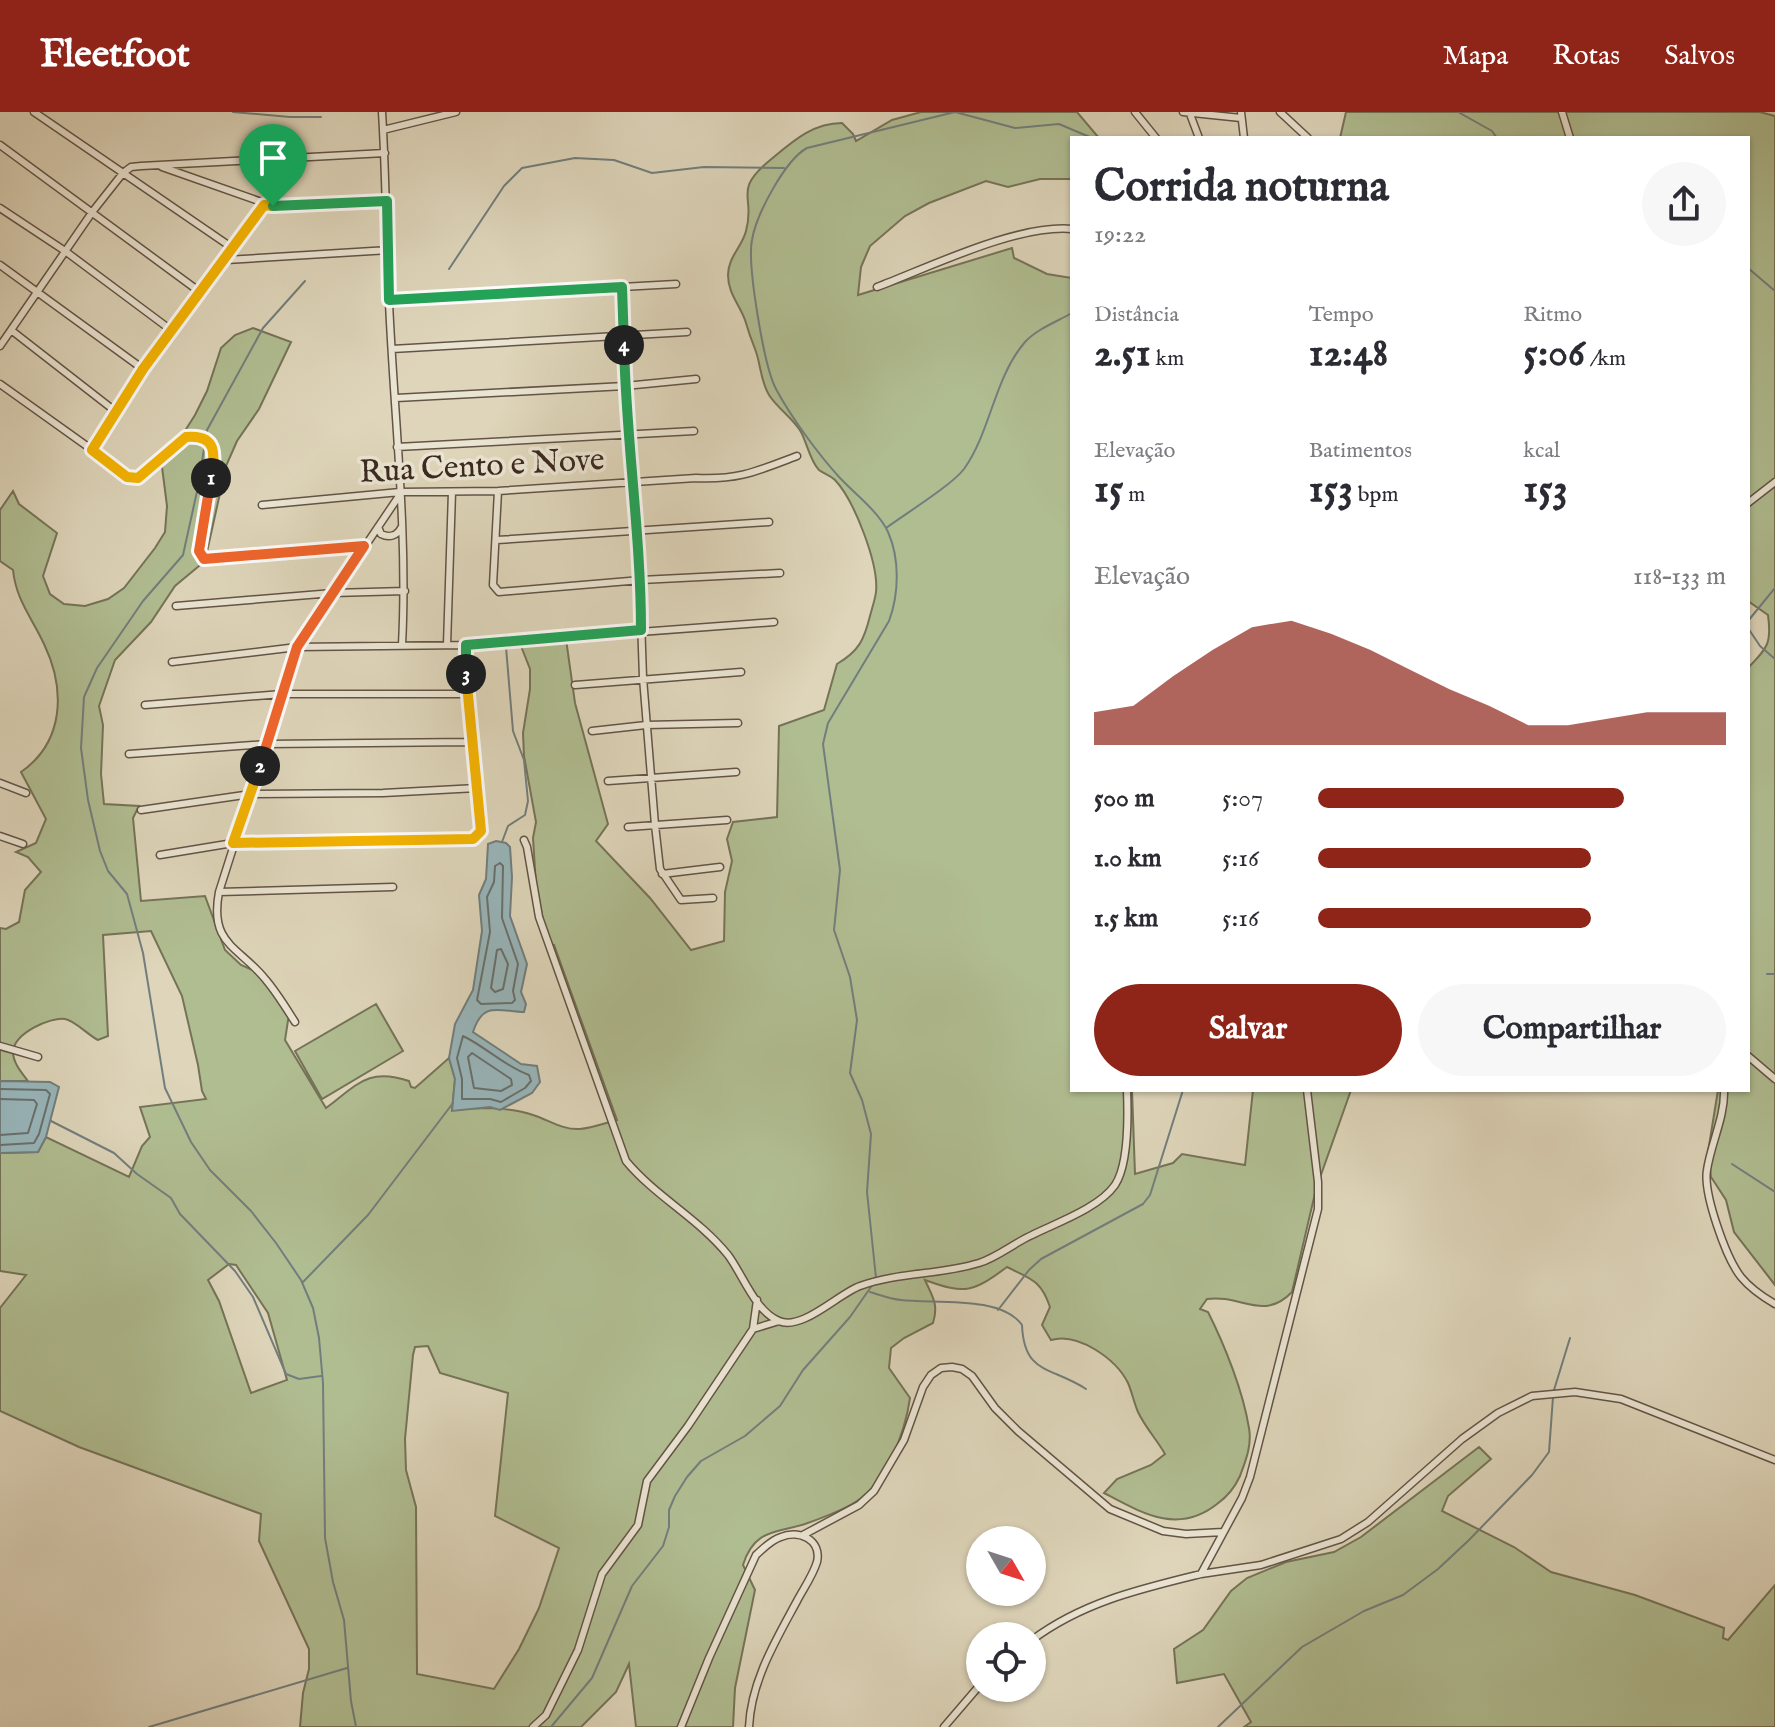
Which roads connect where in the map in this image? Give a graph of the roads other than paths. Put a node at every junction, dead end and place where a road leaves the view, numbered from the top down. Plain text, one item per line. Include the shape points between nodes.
1 (34, 112) edge
2 (382, 112) edge
3 (456, 112) edge
4 (1135, 112) edge
5 (1280, 112) edge
6 (1562, 112) edge
7 (1187, 113) edge
8 (1241, 115) edge
9 (383, 130) junction
10 (1154, 136) edge
11 (1198, 136) edge
12 (1244, 136) edge
13 (1306, 136) edge
14 (1569, 136) edge
15 (0, 145) edge
16 (385, 153) junction
17 (159, 166) junction
18 (123, 173) junction
19 (387, 201) junction
20 (264, 205) junction
21 (0, 208) edge
22 (93, 211) junction
23 (1070, 229) edge
24 (234, 249) junction
25 (389, 250) junction
26 (65, 251) junction
27 (226, 260) junction
28 (0, 265) edge
29 (676, 284) dead end
30 (622, 287) junction
31 (877, 287) dead end
32 (38, 292) junction
33 (200, 292) junction
34 (389, 300) junction
35 (11, 330) junction
36 (171, 330) junction
37 (687, 332) dead end
38 (624, 336) junction
39 (0, 346) edge
40 (392, 349) junction
41 (143, 369) junction
42 (696, 379) dead end
43 (0, 384) edge
44 (625, 386) junction
45 (396, 398) junction
46 (115, 411) junction
47 (694, 431) dead end
48 (629, 434) junction
49 (397, 447) junction
50 (92, 450) junction
51 (797, 456) dead end
52 (1775, 482) edge
53 (633, 484) junction
54 (498, 491) junction
55 (452, 492) junction
56 (400, 494) junction
57 (1750, 501) edge
58 (262, 505) dead end
59 (769, 522) dead end
60 (378, 527) junction
61 (401, 528) junction
62 (638, 531) junction
63 (497, 540) junction
64 (364, 546) junction
65 (780, 573) dead end
66 (641, 580) junction
67 (405, 591) junction
68 (333, 593) junction
69 (176, 606) dead end
70 (774, 622) dead end
71 (641, 630) junction
72 (402, 645) junction
73 (447, 645) junction
74 (466, 645) junction
75 (297, 647) junction
76 (172, 662) dead end
77 (741, 672) dead end
78 (643, 678) junction
79 (575, 685) dead end
80 (282, 694) junction
81 (466, 694) junction
82 (145, 705) dead end
83 (738, 723) dead end
84 (646, 725) junction
85 (592, 731) dead end
86 (471, 742) junction
87 (267, 744) junction
88 (129, 754) dead end
89 (736, 772) dead end
90 (650, 776) junction
91 (608, 781) dead end
92 (0, 783) edge
93 (477, 788) junction
94 (26, 793) dead end
95 (251, 794) junction
96 (141, 810) dead end
97 (727, 820) dead end
98 (655, 825) junction
99 (628, 827) dead end
100 (0, 836) edge
101 (524, 840) dead end
102 (233, 843) junction
103 (23, 844) dead end
104 (160, 855) dead end
105 (720, 867) dead end
106 (662, 874) junction
107 (393, 887) dead end
108 (219, 892) junction
109 (713, 898) dead end
110 (295, 1022) dead end
111 (0, 1046) edge
112 (38, 1057) dead end
113 (1750, 1058) edge
114 (1775, 1079) edge
115 (1127, 1092) edge
116 (1307, 1092) edge
117 (1724, 1092) edge
118 (757, 1300) junction
119 (1775, 1304) edge
120 (779, 1321) junction
121 (753, 1329) junction
122 (1775, 1460) edge
123 (1223, 1532) junction
124 (803, 1535) junction
125 (1201, 1574) junction
126 (1046, 1631) edge
127 (966, 1701) edge
128 (533, 1727) edge
129 (681, 1727) edge
130 (749, 1727) edge
131 (944, 1727) edge

1 - 18 street
2 - 9 street
3 - 9 street
4 - 10 street
5 - 13 street
6 - 14 street
7 - 8 street
7 - 11 street
8 - 12 street
9 - 16 street
15 - 22 street
16 - 17 street
16 - 19 street
17 - 18 street
17 - 20 street
18 - 22 street
18 - 24 street
19 - 20 street
19 - 25 street
20 - 24 street
21 - 26 street
22 - 26 street
22 - 33 street
23 - 31 street via 1003,239
24 - 27 street
25 - 27 street
25 - 34 street
26 - 32 street
26 - 36 street
27 - 33 street
28 - 32 street
29 - 30 street
30 - 34 street
30 - 38 street
32 - 35 street
32 - 41 street
33 - 36 street
34 - 40 street
35 - 39 street
35 - 46 street
36 - 41 street
37 - 38 street
38 - 40 street
38 - 44 street
40 - 45 street
41 - 46 street
42 - 44 street
43 - 50 street
44 - 45 street
44 - 48 street
45 - 49 street
46 - 50 street
47 - 48 street
48 - 49 street
48 - 53 street
49 - 56 street
50 - 64 street via 133,479 144,476 186,437 207,441 215,459 201,558
51 - 53 street, Rua Cento e Nove via 728,479
52 - 57 street
53 - 54 street, Rua Cento e Nove
53 - 62 street
54 - 55 street, Rua Cento e Nove
54 - 63 street
55 - 56 street, Rua Cento e Nove
55 - 73 street
56 - 58 street, Rua Cento e Nove
56 - 60 street
56 - 61 street
59 - 62 street
60 - 61 street via 388,536
60 - 64 street
61 - 67 street
62 - 63 street
62 - 66 street
63 - 66 street via 496,591
64 - 68 street
65 - 66 street
66 - 71 street
67 - 68 street
67 - 72 street
68 - 69 street
68 - 75 street
70 - 71 street
71 - 74 street
71 - 78 street
72 - 73 street
72 - 75 street
73 - 74 street
74 - 81 street
75 - 76 street
75 - 80 street
77 - 78 street
78 - 79 street
78 - 84 street
80 - 81 street
80 - 82 street
80 - 87 street
81 - 86 street
83 - 84 street
84 - 85 street
84 - 90 street
86 - 87 street
86 - 93 street
87 - 88 street
87 - 95 street
89 - 90 street
90 - 91 street
90 - 98 street
92 - 94 street
93 - 95 street
93 - 102 street via 481,831 473,839
95 - 96 street
95 - 102 street
97 - 98 street
98 - 99 street
98 - 106 street
100 - 103 street
101 - 118 street via 536,907 626,1161 647,1185 704,1229
102 - 104 street
102 - 108 street
105 - 106 street
106 - 109 street via 681,900
107 - 108 street
108 - 110 street via 216,915 224,939 266,979
111 - 112 street
113 - 114 street
115 - 120 street via 1122,1166 1114,1185 1075,1215 987,1260 892,1278 849,1291 799,1321
116 - 123 street via 1318,1209 1250,1477
117 - 119 street via 1707,1169 1708,1190 1734,1266 1746,1283
118 - 120 street
118 - 121 street
120 - 121 street
121 - 128 street via 647,1481 638,1525 602,1574 578,1650 546,1715
122 - 125 street via 1621,1399 1575,1392 1532,1396 1462,1439 1357,1530 1261,1565
123 - 124 street via 1163,1531 1110,1509 1018,1431 972,1376 952,1367 941,1368 923,1387 904,1440 874,1491
123 - 125 street
124 - 129 street via 781,1536 756,1555
124 - 130 street via 817,1549 815,1567 767,1657
125 - 126 street via 1103,1600
127 - 131 street

